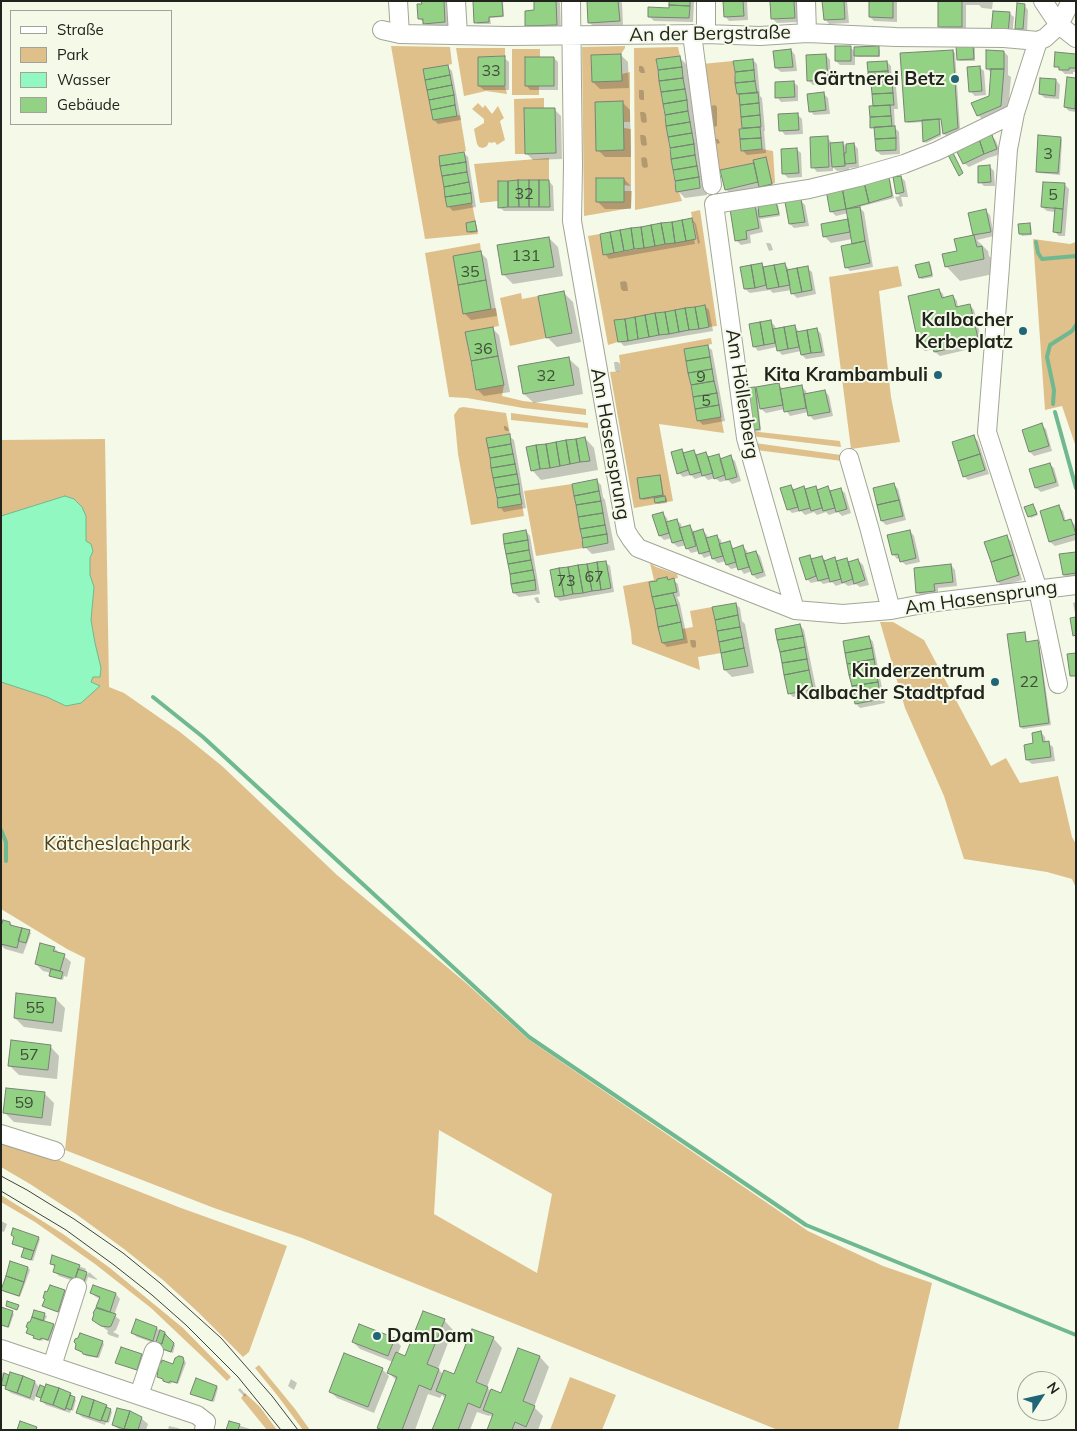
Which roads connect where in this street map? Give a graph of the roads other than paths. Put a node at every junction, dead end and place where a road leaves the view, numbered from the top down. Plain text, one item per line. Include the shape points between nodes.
1 (398, 1) edge
2 (456, 1) edge
3 (571, 1) edge
4 (706, 1) edge
5 (806, 1) edge
6 (1043, 1) edge
7 (1071, 1) edge
8 (1059, 26) junction
9 (382, 30) dead end
10 (807, 33) junction
11 (400, 34) junction
12 (458, 34) junction
13 (699, 34) junction
14 (572, 36) junction
15 (1076, 38) edge
16 (1038, 41) junction
17 (1015, 113) junction
18 (712, 185) dead end
19 (849, 458) dead end
20 (1076, 585) edge
21 (1038, 590) junction
22 (795, 610) junction
23 (891, 610) junction
24 (1058, 684) dead end
25 (1, 1134) edge
26 (55, 1150) dead end
27 (77, 1287) dead end
28 (1, 1349) edge
29 (154, 1351) dead end
30 (52, 1366) junction
31 (139, 1395) junction
32 (204, 1430) edge

1 - 11 street
2 - 12 street
3 - 14 street, Am Hasensprung
4 - 13 street
5 - 10 street
6 - 8 street
7 - 8 street
8 - 15 street
8 - 16 street
9 - 11 street, An der Bergstraße
10 - 13 street, An der Bergstraße via 760,36
10 - 16 street, An der Bergstraße
11 - 12 street, An der Bergstraße
12 - 14 street, An der Bergstraße
13 - 14 street, An der Bergstraße
13 - 18 street
14 - 22 street, Am Hasensprung via 572,221 626,530 638,548
16 - 17 street
17 - 21 street via 1008,149 987,432
17 - 22 street, Am Höllenberg via 937,151 859,178 714,204 746,438
19 - 23 street
20 - 21 street, Am Hasensprung
21 - 23 street, Am Hasensprung
21 - 24 street
22 - 23 street, Am Hasensprung via 843,614
25 - 26 street
27 - 30 street
28 - 30 street
29 - 31 street
30 - 31 street
31 - 32 street via 197,1415 206,1422

